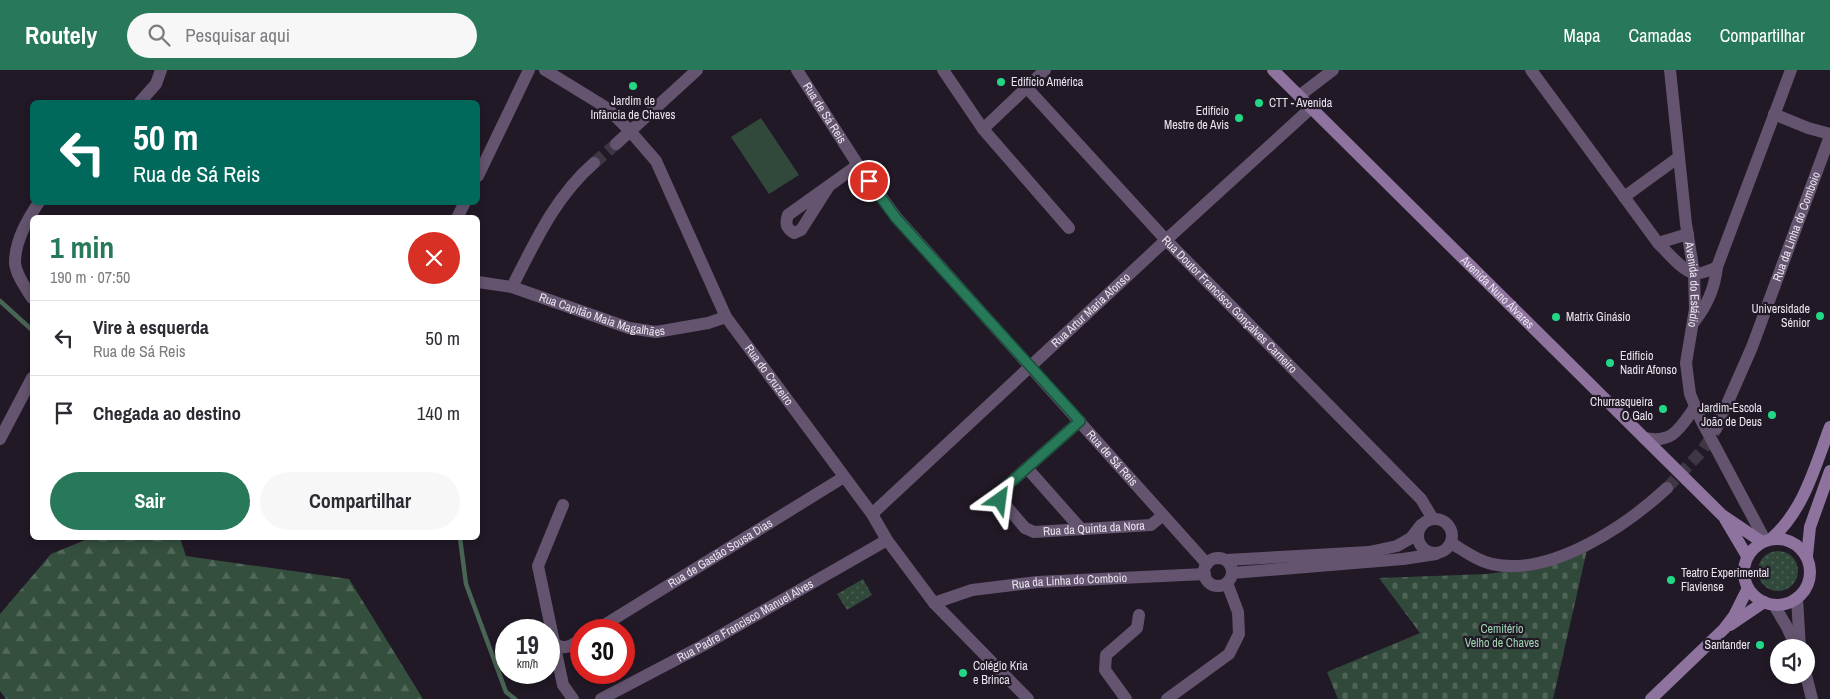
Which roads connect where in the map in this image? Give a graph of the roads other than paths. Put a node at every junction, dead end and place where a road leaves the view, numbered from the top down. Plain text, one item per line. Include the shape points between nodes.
1 (161, 70) edge
2 (528, 70) edge
3 (545, 70) edge
4 (697, 70) edge
5 (797, 70) edge
6 (943, 70) edge
7 (1045, 70) edge
8 (1273, 70) edge
9 (1333, 70) edge
10 (1530, 70) edge
11 (1670, 70) edge
12 (1791, 70) edge
13 (1028, 88) junction
14 (1299, 96) junction
15 (142, 100) edge
16 (1311, 108) junction
17 (1774, 114) junction
18 (984, 129) junction
19 (630, 130) junction
20 (1830, 135) edge
21 (616, 144) tunnel mouth
22 (1679, 157) junction
23 (594, 163) tunnel mouth
24 (858, 165) junction
25 (480, 172) edge
26 (829, 186) dead end
27 (1624, 197) junction
28 (38, 205) edge
29 (1069, 228) dead end
30 (1688, 234) junction
31 (1166, 240) junction
32 (1658, 243) junction
33 (1717, 267) junction
34 (1694, 273) junction
35 (480, 282) edge
36 (512, 287) junction
37 (30, 295) edge
38 (726, 317) junction
39 (1694, 322) junction
40 (1030, 366) junction
41 (30, 382) edge
42 (1694, 407) junction
43 (1080, 421) junction
44 (1830, 427) edge
45 (1716, 429) tunnel mouth
46 (1644, 438) junction
47 (0, 439) edge
48 (1027, 468) junction
49 (1830, 471) edge
50 (844, 477) junction
51 (1667, 488) tunnel mouth
52 (563, 505) dead end
53 (872, 514) junction
54 (1163, 514) junction
55 (1722, 514) junction
56 (1433, 519) junction
57 (1421, 525) junction
58 (1081, 529) junction
59 (887, 540) junction
60 (1766, 540) junction
61 (1451, 543) junction
62 (1436, 554) junction
63 (1747, 556) junction
64 (1807, 556) junction
65 (1226, 560) junction
66 (1206, 569) junction
67 (1229, 578) junction
68 (1748, 588) junction
69 (1797, 598) junction
70 (934, 603) junction
71 (1769, 604) junction
72 (1139, 615) dead end
73 (550, 619) edge
74 (614, 619) edge
75 (1724, 629) junction
76 (1792, 639) edge
77 (1799, 639) edge
78 (560, 670) edge
79 (1808, 684) edge
80 (573, 699) edge
81 (600, 699) edge
82 (1028, 699) edge
83 (1126, 699) edge
84 (1167, 699) edge
85 (1651, 699) edge
86 (1812, 699) edge

1 - 15 street via 156,84
2 - 25 street
3 - 19 street, Rua do Cruzeiro via 607,108
4 - 19 street
5 - 24 street, Rua de Sá Reis
6 - 18 street
7 - 13 street
8 - 14 main road, Avenida Nuno Álvares
9 - 14 street
10 - 27 street
11 - 22 street, Avenida do Estádio
12 - 17 street
13 - 18 street
13 - 31 street, Rua Doutor Francisco Gonçalves Carneiro
14 - 16 main road, Avenida Nuno Álvares
16 - 31 street, Rua Artur Maria Afonso
16 - 46 main road, Avenida Nuno Álvares
17 - 20 street
17 - 33 street
18 - 29 street
19 - 21 street
19 - 38 street, Rua do Cruzeiro via 656,161
20 - 45 street, Rua da Linha do Comboio via 1742,372
22 - 27 street
22 - 30 street, Avenida do Estádio
23 - 36 street via 564,193
24 - 26 street
24 - 40 street, Rua de Sá Reis via 896,218
27 - 32 street
28 - 37 street via 26,220 15,264
30 - 32 street
30 - 34 street, Avenida do Estádio
31 - 40 street, Rua Artur Maria Afonso
31 - 56 street, Rua Doutor Francisco Gonçalves Carneiro via 1421,499
32 - 34 street via 1678,263
33 - 34 street via 1708,272
33 - 39 street via 1716,280 1706,304
34 - 39 street, Avenida do Estádio
35 - 36 street, Rua Capitão Maia Magalhães
36 - 38 street, Rua Capitão Maia Magalhães via 629,328 656,332
38 - 50 street, Rua do Cruzeiro
39 - 42 street, Avenida do Estádio via 1686,363
40 - 43 street, Rua de Sá Reis
40 - 53 street, Rua Artur Maria Afonso
41 - 47 street
42 - 46 street via 1672,435 1658,440
42 - 60 street, Avenida do Estádio
43 - 48 street, Rua da Quinta da Nora
43 - 54 street, Rua de Sá Reis
44 - 60 main road via 1797,510 1785,528
46 - 55 main road, Avenida Nuno Álvares
48 - 58 street
48 - 58 street, Rua da Quinta da Nora via 1002,490 1000,500 1029,530
49 - 64 main road via 1810,527
50 - 53 street, Rua do Cruzeiro
50 - 74 street, Rua de Gastão Sousa Dias
51 - 61 street via 1608,534 1544,561 1515,566 1490,564
52 - 73 street via 538,566
53 - 59 street, Rua do Cruzeiro
54 - 58 street, Rua da Quinta da Nora via 1151,525
54 - 66 street, Rua de Sá Reis
55 - 60 main road
55 - 63 main road
56 - 57 street
56 - 61 street via 1449,526
57 - 62 street via 1417,534 1420,546
57 - 65 street via 1411,538 1397,546 1369,552
59 - 70 street, Rua do Cruzeiro
59 - 81 street, Rua Padre Francisco Manuel Alves via 702,646
60 - 63 main road
60 - 64 main road via 1782,538 1801,548
61 - 62 street via 1443,552
62 - 67 street
63 - 68 main road via 1744,578
64 - 69 main road via 1810,565 1808,584
65 - 66 street via 1218,558
65 - 67 street
66 - 67 street via 1207,580 1216,586
66 - 70 street, Rua da Linha do Comboio via 972,590
67 - 84 street via 1238,612 1239,634 1229,654
68 - 71 main road via 1754,597
68 - 75 main road
69 - 71 main road via 1782,605
69 - 77 street
70 - 82 street, Rua do Cruzeiro
71 - 75 main road
71 - 76 street
72 - 83 street via 1138,628 1106,655 1105,670
75 - 85 main road
78 - 80 street via 563,685
79 - 86 street

